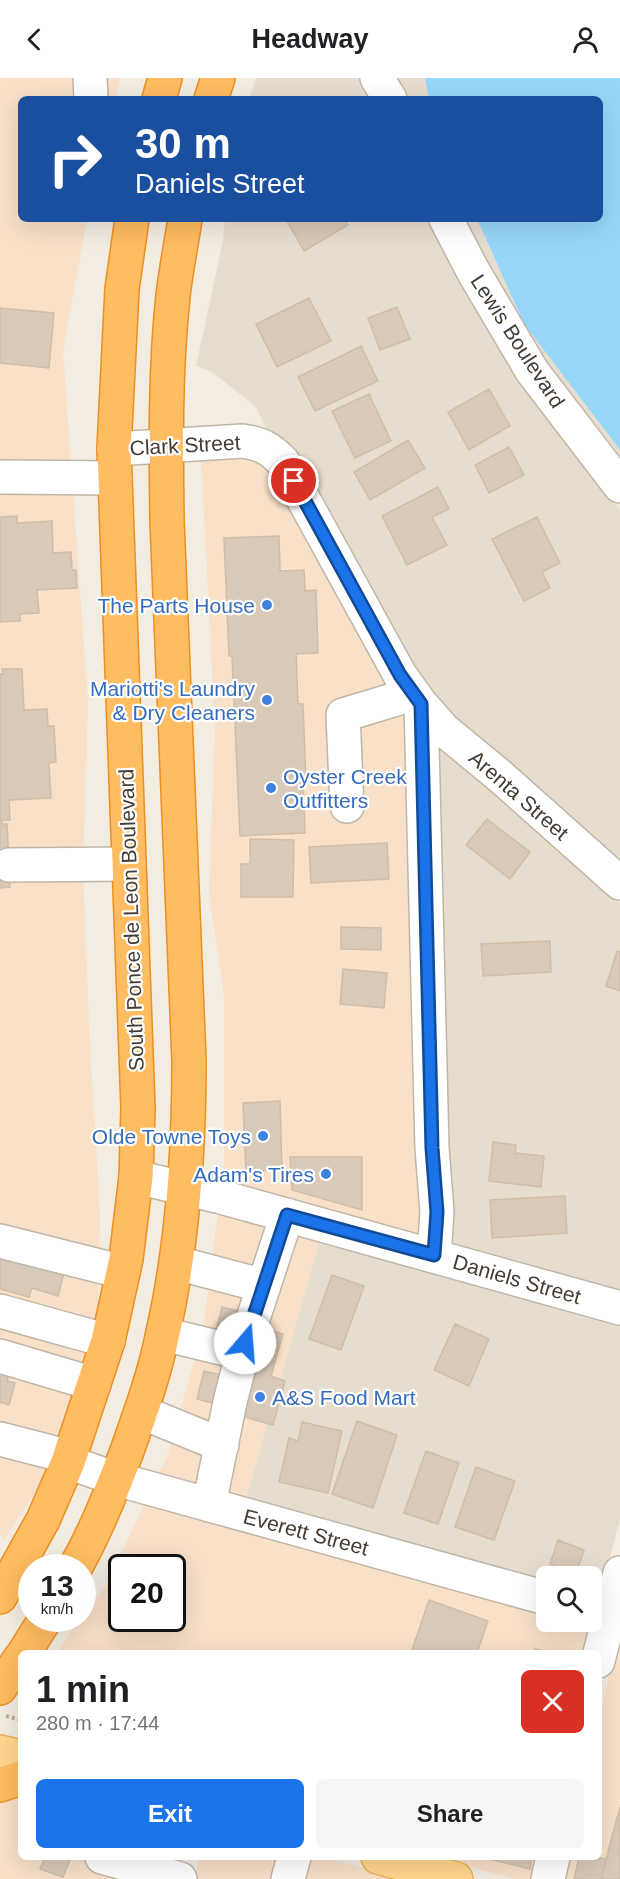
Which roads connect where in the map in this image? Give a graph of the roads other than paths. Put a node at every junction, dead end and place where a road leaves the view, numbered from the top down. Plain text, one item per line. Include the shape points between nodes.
1 (90, 78) edge
2 (165, 78) edge
3 (218, 78) edge
4 (377, 78) edge
5 (91, 96) edge
6 (160, 96) edge
7 (212, 96) edge
8 (388, 96) edge
9 (132, 222) edge
10 (185, 222) edge
11 (448, 222) edge
12 (166, 447) junction
13 (114, 463) junction
14 (0, 477) edge
15 (620, 486) edge
16 (417, 699) junction
17 (347, 806) dead end
18 (129, 864) junction
19 (9, 865) dead end
20 (620, 883) edge
21 (136, 1177) junction
22 (186, 1188) junction
23 (287, 1215) junction
24 (0, 1241) edge
25 (434, 1255) junction
26 (177, 1263) junction
27 (123, 1272) junction
28 (264, 1286) junction
29 (620, 1308) edge
30 (0, 1311) edge
31 (163, 1334) junction
32 (108, 1341) junction
33 (242, 1353) junction
34 (0, 1356) edge
35 (94, 1384) junction
36 (141, 1412) junction
37 (0, 1439) edge
38 (222, 1445) junction
39 (69, 1459) junction
40 (116, 1479) junction
41 (209, 1505) junction
42 (83, 1554) edge
43 (11, 1569) edge
44 (620, 1573) edge
45 (536, 1595) edge
46 (0, 1597) edge
47 (602, 1609) edge
48 (38, 1632) edge
49 (46, 1632) edge
50 (599, 1632) edge
51 (26, 1650) edge
52 (46, 1650) edge
53 (598, 1650) edge
54 (18, 1661) edge
55 (0, 1688) edge
56 (6, 1737) edge
57 (18, 1753) edge
58 (18, 1779) edge
59 (0, 1785) edge
60 (113, 1860) edge
61 (185, 1860) edge
62 (293, 1860) edge
63 (389, 1860) edge
64 (553, 1860) edge
65 (181, 1879) edge
66 (288, 1879) edge
67 (456, 1879) edge
68 (548, 1879) edge

1 - 5 street
2 - 6 highway
3 - 7 highway
4 - 8 street
9 - 13 highway, South Ponce de Leon Boulevard via 122,289
10 - 12 highway via 173,306
11 - 15 street, Lewis Boulevard via 532,371
12 - 13 street, Clark Street
12 - 16 street, Clark Street via 243,441 271,449 283,462
12 - 22 highway via 189,1061
13 - 14 street, Clark Street
13 - 18 highway, South Ponce de Leon Boulevard
16 - 17 street via 343,716
16 - 20 street, Arenta Street via 444,730
16 - 25 street via 431,1137 437,1212
18 - 19 street
18 - 21 highway, South Ponce de Leon Boulevard via 138,1108
21 - 22 street, Daniels Street
21 - 27 highway, South Ponce de Leon Boulevard
22 - 23 street, Daniels Street
22 - 26 highway
23 - 25 street, Daniels Street
23 - 28 street
24 - 27 street
25 - 29 street, Daniels Street
26 - 28 street
26 - 31 highway
27 - 32 highway, South Ponce de Leon Boulevard
28 - 33 street
30 - 32 street
31 - 33 street
31 - 36 highway
32 - 35 highway, South Ponce de Leon Boulevard
33 - 38 street
34 - 35 street
35 - 39 highway, South Ponce de Leon Boulevard
36 - 38 street
36 - 40 highway
37 - 39 street, Everett Street
38 - 41 street
39 - 40 street, Everett Street
39 - 43 highway, South Ponce de Leon Boulevard via 43,1520
40 - 41 street, Everett Street
40 - 42 highway
41 - 45 street, Everett Street
43 - 46 highway, South Ponce de Leon Boulevard
44 - 47 street
48 - 51 highway
49 - 52 highway
50 - 53 street
54 - 55 highway
56 - 57 main road
58 - 59 highway
60 - 65 street
61 - 65 street
62 - 66 street
63 - 67 main road
64 - 68 street

